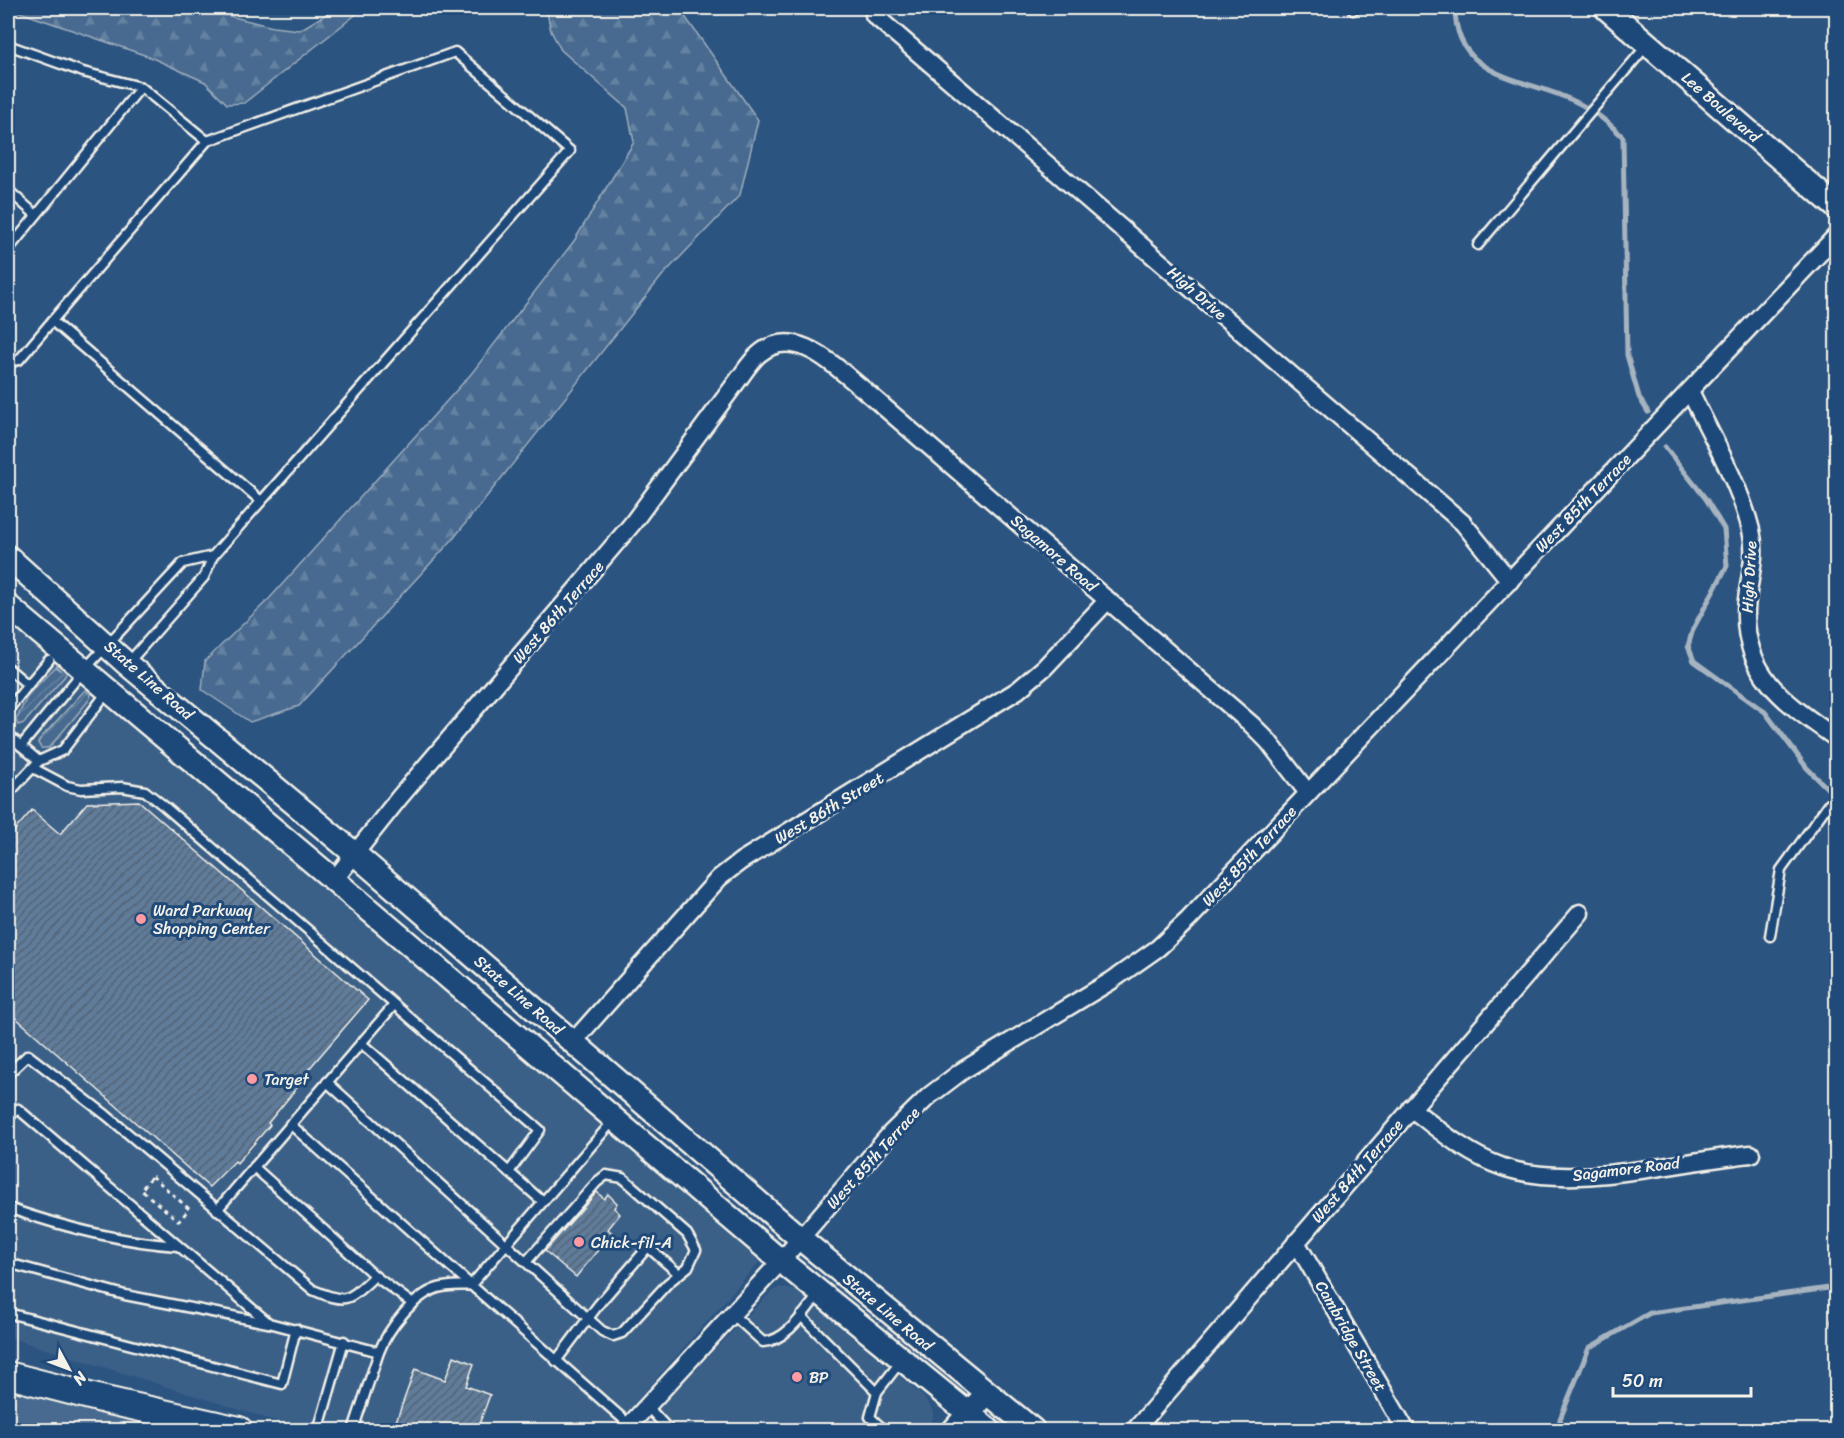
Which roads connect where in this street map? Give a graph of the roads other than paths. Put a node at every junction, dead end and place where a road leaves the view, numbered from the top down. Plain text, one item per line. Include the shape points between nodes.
1 (1606, 8) edge
2 (874, 15) dead end
3 (1648, 44) junction
4 (8, 45) edge
5 (141, 87) junction
6 (207, 141) junction
7 (8, 190) edge
8 (1836, 207) edge
9 (36, 215) junction
10 (1836, 236) edge
11 (1478, 244) dead end
12 (8, 249) edge
13 (52, 321) junction
14 (778, 344) joint
15 (8, 363) edge
16 (1690, 392) junction
17 (261, 501) junction
18 (213, 556) junction
19 (8, 557) edge
20 (1510, 580) junction
21 (1108, 600) junction
22 (8, 606) edge
23 (107, 645) junction
24 (49, 660) dead end
25 (127, 664) junction
26 (8, 668) edge
27 (84, 670) junction
28 (28, 685) junction
29 (108, 691) junction
30 (8, 710) edge
31 (8, 735) edge
32 (1836, 738) edge
33 (21, 746) junction
34 (36, 764) junction
35 (1308, 793) junction
36 (8, 794) edge
37 (1836, 799) edge
38 (355, 854) junction
39 (334, 880) junction
40 (1580, 913) dead end
41 (1770, 936) dead end
42 (394, 1005) junction
43 (573, 1042) junction
44 (361, 1043) junction
45 (8, 1074) edge
46 (327, 1082) junction
47 (1411, 1108) junction
48 (8, 1117) edge
49 (613, 1120) junction
50 (290, 1124) junction
51 (1751, 1154) dead end
52 (254, 1167) junction
53 (509, 1172) junction
54 (542, 1201) junction
55 (8, 1208) edge
56 (217, 1210) junction
57 (801, 1239) junction
58 (1296, 1242) junction
59 (506, 1244) junction
60 (178, 1246) junction
61 (526, 1262) junction
62 (781, 1262) junction
63 (8, 1263) edge
64 (680, 1274) junction
65 (375, 1276) junction
66 (471, 1285) junction
67 (819, 1294) junction
68 (413, 1304) junction
69 (8, 1313) edge
70 (732, 1314) junction
71 (801, 1316) junction
72 (589, 1318) junction
73 (268, 1323) junction
74 (296, 1329) junction
75 (344, 1341) junction
76 (379, 1352) junction
77 (556, 1361) junction
78 (901, 1361) junction
79 (8, 1375) edge
80 (877, 1392) junction
81 (986, 1395) junction
82 (647, 1406) junction
83 (961, 1422) edge
84 (628, 1428) edge
85 (238, 1431) edge
86 (321, 1431) edge
87 (353, 1431) edge
88 (669, 1431) edge
89 (884, 1431) edge
90 (989, 1431) edge
91 (1033, 1431) edge
92 (1135, 1431) edge
93 (1406, 1431) edge

1 - 3 main road, Lee Boulevard
2 - 20 street, High Drive via 1463,523
3 - 8 main road, Lee Boulevard
3 - 11 lane
4 - 5 lane via 83,72
5 - 6 lane
5 - 9 lane
6 - 13 lane
6 - 17 lane via 455,52 570,151
7 - 9 lane
9 - 12 lane
10 - 16 street, West 85th Terrace
13 - 15 lane via 19,360
13 - 17 lane
14 - 21 street, Sagamore Road via 805,345 821,356
14 - 38 street, West 86th Terrace via 759,353 632,525
16 - 20 street, West 85th Terrace
16 - 32 street, High Drive via 1752,531 1754,551 1746,611 1749,645 1758,671 1791,705
17 - 18 lane
18 - 23 lane via 183,563
18 - 25 lane via 204,577
19 - 23 main road, State Line Road
20 - 35 street, West 85th Terrace
21 - 35 street, Sagamore Road via 1251,724
21 - 43 street, West 86th Street via 1018,690 719,878
22 - 27 main road, State Line Road
23 - 25 main road, State Line Road
23 - 27 lane
24 - 28 lane
25 - 38 main road, State Line Road
26 - 28 lane
27 - 29 main road, State Line Road
27 - 33 lane
28 - 30 lane
29 - 34 lane via 63,750
29 - 39 main road, State Line Road
31 - 33 lane
33 - 34 lane
34 - 36 lane
34 - 42 lane via 67,786 145,791
35 - 57 street, West 85th Terrace via 1158,948 962,1071 929,1096 891,1133
37 - 41 lane via 1781,870
38 - 39 street, West 86th Terrace
38 - 43 main road, State Line Road
39 - 49 main road, State Line Road
40 - 47 street, West 84th Terrace
42 - 44 lane
42 - 53 lane via 540,1130
43 - 57 main road, State Line Road
44 - 46 lane
44 - 53 lane
45 - 56 lane via 28,1054
46 - 50 lane
46 - 59 lane
47 - 51 street, Sagamore Road via 1463,1148 1500,1166 1534,1175 1572,1177
47 - 58 street, West 84th Terrace
48 - 60 lane via 18,1109
49 - 54 lane
49 - 62 main road, State Line Road
50 - 52 lane
50 - 66 lane
52 - 56 lane
52 - 65 lane
53 - 54 lane
54 - 59 lane
55 - 60 lane via 99,1236
56 - 65 lane via 313,1290 336,1300 350,1298
57 - 62 street, West 85th Terrace
57 - 81 main road, State Line Road
58 - 92 street, West 84th Terrace
58 - 93 street, Cambridge Street
59 - 61 lane
59 - 66 lane
60 - 73 lane
61 - 64 lane via 597,1182 606,1175 615,1175 692,1241 694,1258
61 - 72 lane
62 - 67 main road, State Line Road
62 - 70 street, West 85th Terrace
63 - 73 lane via 125,1295
64 - 72 lane via 622,1334 613,1336
64 - 72 lane via 648,1247
65 - 68 lane
66 - 68 lane via 437,1288
66 - 77 lane
67 - 71 lane
67 - 78 main road, State Line Road
68 - 76 lane via 386,1333
69 - 74 lane via 282,1384
70 - 71 lane via 763,1342 772,1342
70 - 82 street, West 85th Terrace
71 - 80 lane
72 - 77 lane
73 - 74 lane
74 - 75 lane
75 - 76 lane
75 - 86 lane
76 - 87 lane
77 - 84 lane
78 - 80 lane
78 - 83 main road, State Line Road
79 - 85 main road
80 - 89 lane via 870,1417
81 - 83 main road
81 - 91 main road, State Line Road
82 - 84 street, West 85th Terrace
82 - 88 lane
83 - 90 main road, State Line Road

